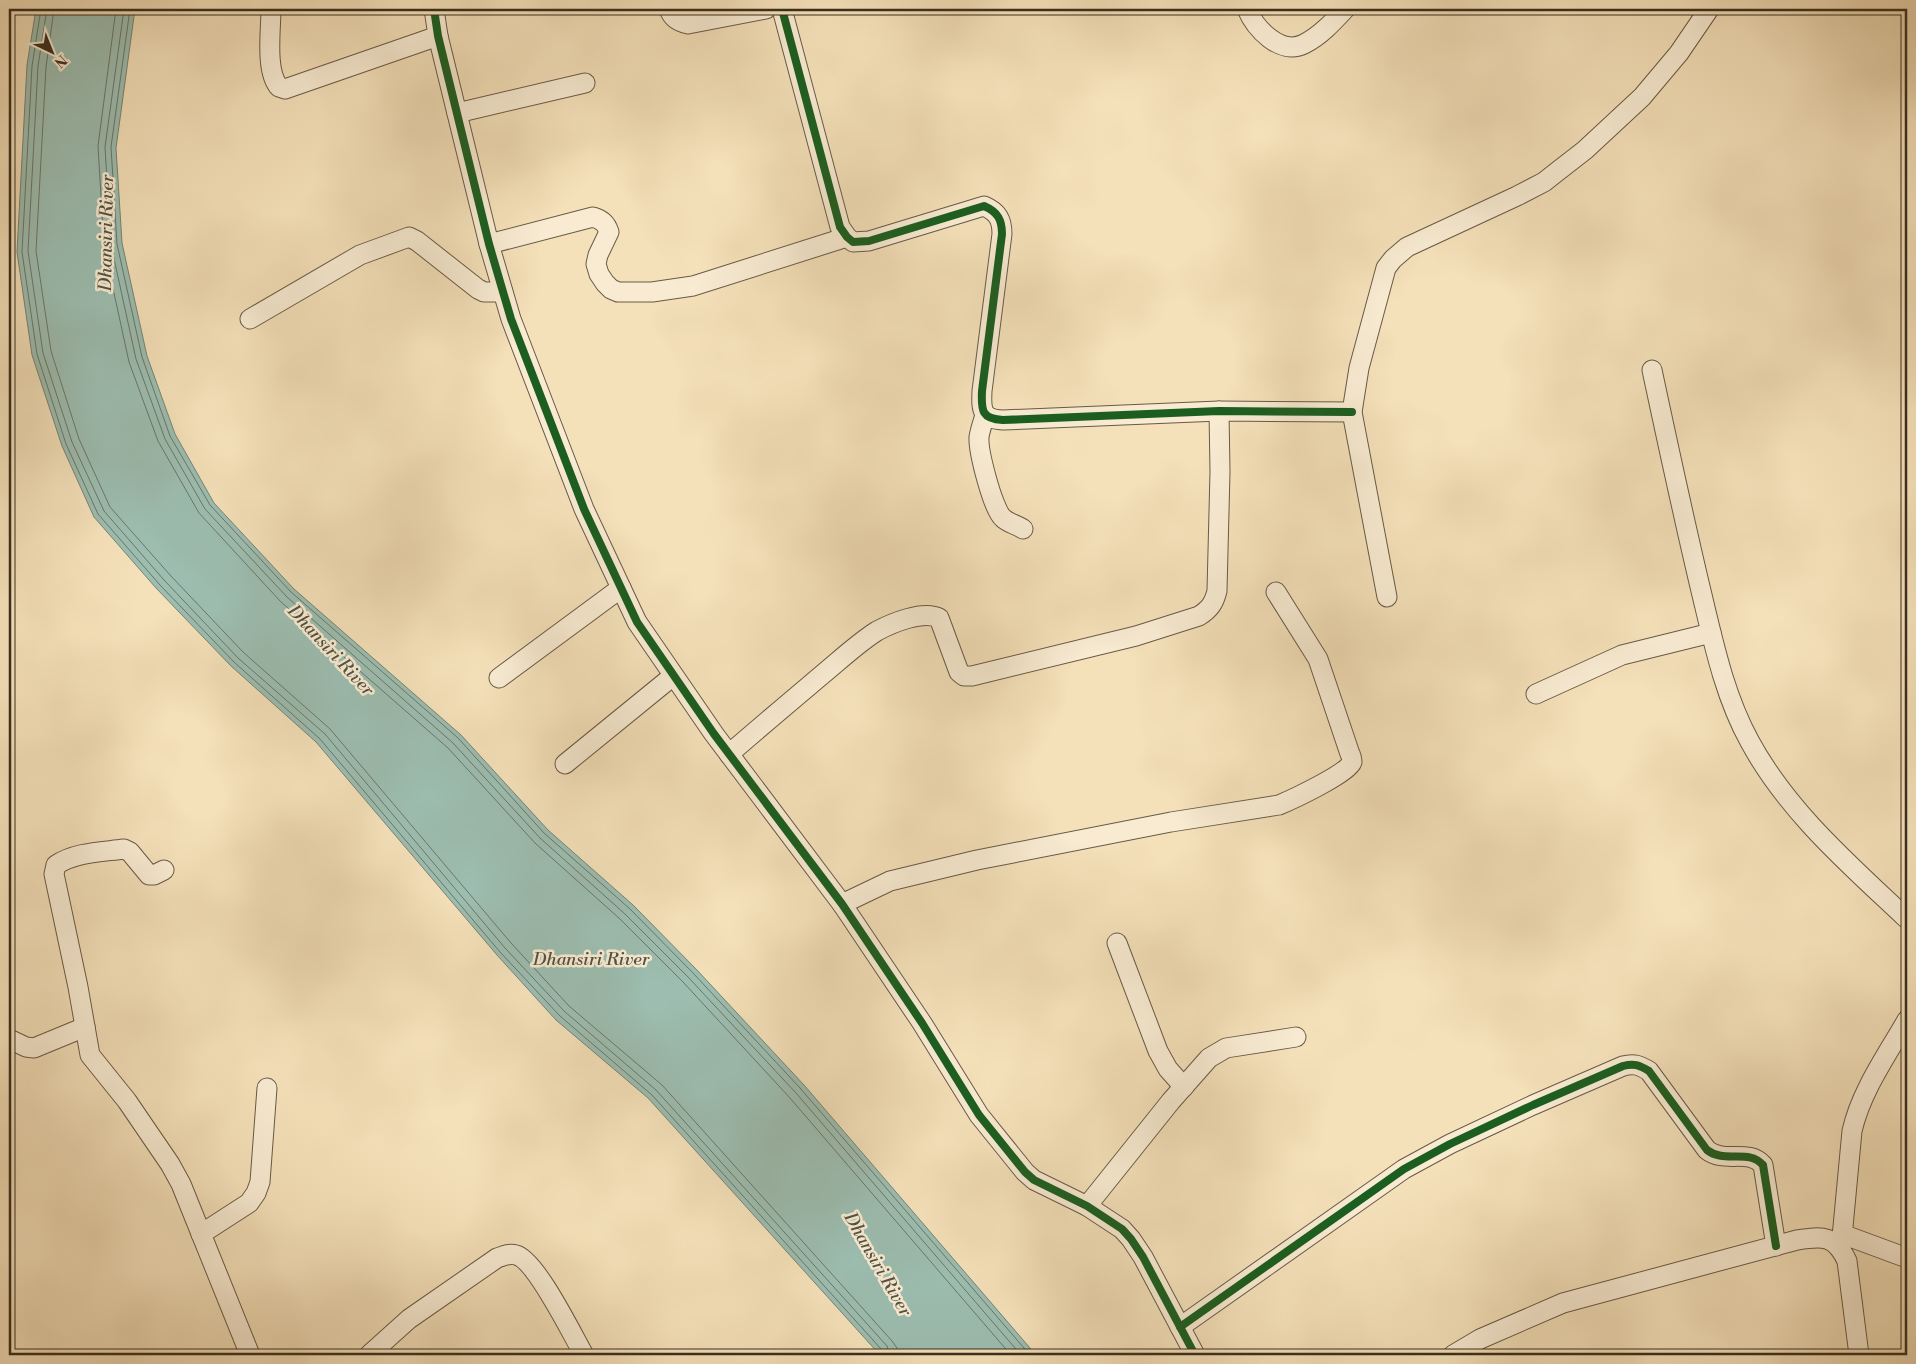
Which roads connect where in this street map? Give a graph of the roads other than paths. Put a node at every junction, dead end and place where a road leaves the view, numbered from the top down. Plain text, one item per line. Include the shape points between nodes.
1 (271, 9) edge
2 (434, 9) edge
3 (669, 9) edge
4 (766, 9) edge
5 (782, 9) edge
6 (1247, 9) edge
7 (1345, 9) edge
8 (1709, 9) edge
9 (438, 36) junction
10 (585, 83) dead end
11 (457, 113) junction
12 (847, 237) junction
13 (489, 244) junction
14 (503, 292) junction
15 (250, 319) dead end
16 (1652, 370) dead end
17 (1219, 411) junction
18 (1352, 412) junction
19 (985, 415) junction
20 (1024, 529) dead end
21 (622, 588) junction
22 (1276, 592) dead end
23 (1387, 597) dead end
24 (1712, 633) junction
25 (673, 676) junction
26 (499, 678) dead end
27 (1536, 694) dead end
28 (729, 754) junction
29 (564, 764) dead end
30 (164, 870) dead end
31 (842, 904) junction
32 (1907, 920) edge
33 (1117, 943) dead end
34 (1907, 1020) edge
35 (85, 1027) junction
36 (1296, 1037) dead end
37 (9, 1040) edge
38 (1184, 1087) junction
39 (267, 1088) dead end
40 (1087, 1206) junction
41 (201, 1234) junction
42 (1842, 1241) junction
43 (1776, 1246) junction
44 (1907, 1258) edge
45 (1180, 1327) junction
46 (250, 1355) edge
47 (369, 1355) edge
48 (584, 1355) edge
49 (1195, 1355) edge
50 (1453, 1355) edge
51 (1859, 1355) edge

1 - 9 street via 273,76 275,83 285,89
2 - 9 street
3 - 4 street via 674,18 688,24
5 - 12 street via 840,227
6 - 7 street via 1264,35 1291,46 1302,45 1314,38
8 - 18 street via 1679,53 1642,97 1585,150 1544,182 1407,247 1393,259 1386,268 1358,368
9 - 11 street
10 - 11 street
11 - 13 street
12 - 13 street via 693,286 652,292 618,292 606,283 596,264 610,232 602,220 593,217
12 - 19 street via 853,242 869,241 984,206 998,215 1002,234 982,391 981,405
13 - 14 street
14 - 15 street via 478,289 409,237 360,255
14 - 21 street via 584,509
16 - 24 street
17 - 18 street
17 - 19 street via 1003,420
17 - 28 street via 1217,591 1208,610 1199,616 1136,636 972,676 959,672 939,618 925,614 875,632
18 - 23 street
19 - 20 street via 979,449 989,487 999,514
21 - 25 street via 637,622
21 - 26 street
22 - 31 street via 1318,660 1352,762 1342,773 1279,805 1171,822 968,863 890,881
24 - 27 street via 1622,655
24 - 32 street via 1739,721 1762,762 1833,850
25 - 28 street
25 - 29 street
28 - 31 street
30 - 35 street via 149,874 124,849 76,856 56,865 54,874
31 - 40 street via 976,1110 1025,1172 1034,1180
33 - 38 street via 1158,1051
34 - 42 street via 1855,1114
35 - 37 street via 34,1048
35 - 41 street via 90,1055 170,1164
36 - 38 street via 1217,1052
38 - 40 street
39 - 41 street via 260,1182 256,1192 249,1202
40 - 45 street via 1122,1229 1131,1239
41 - 46 street
42 - 43 street via 1817,1237
42 - 44 street
42 - 51 street
43 - 45 street via 1763,1165 1750,1156 1722,1157 1707,1150 1649,1071 1634,1064 1533,1105 1404,1169
43 - 50 street via 1563,1303
45 - 49 street
47 - 48 street via 408,1319 497,1258 508,1254 524,1259 549,1292

